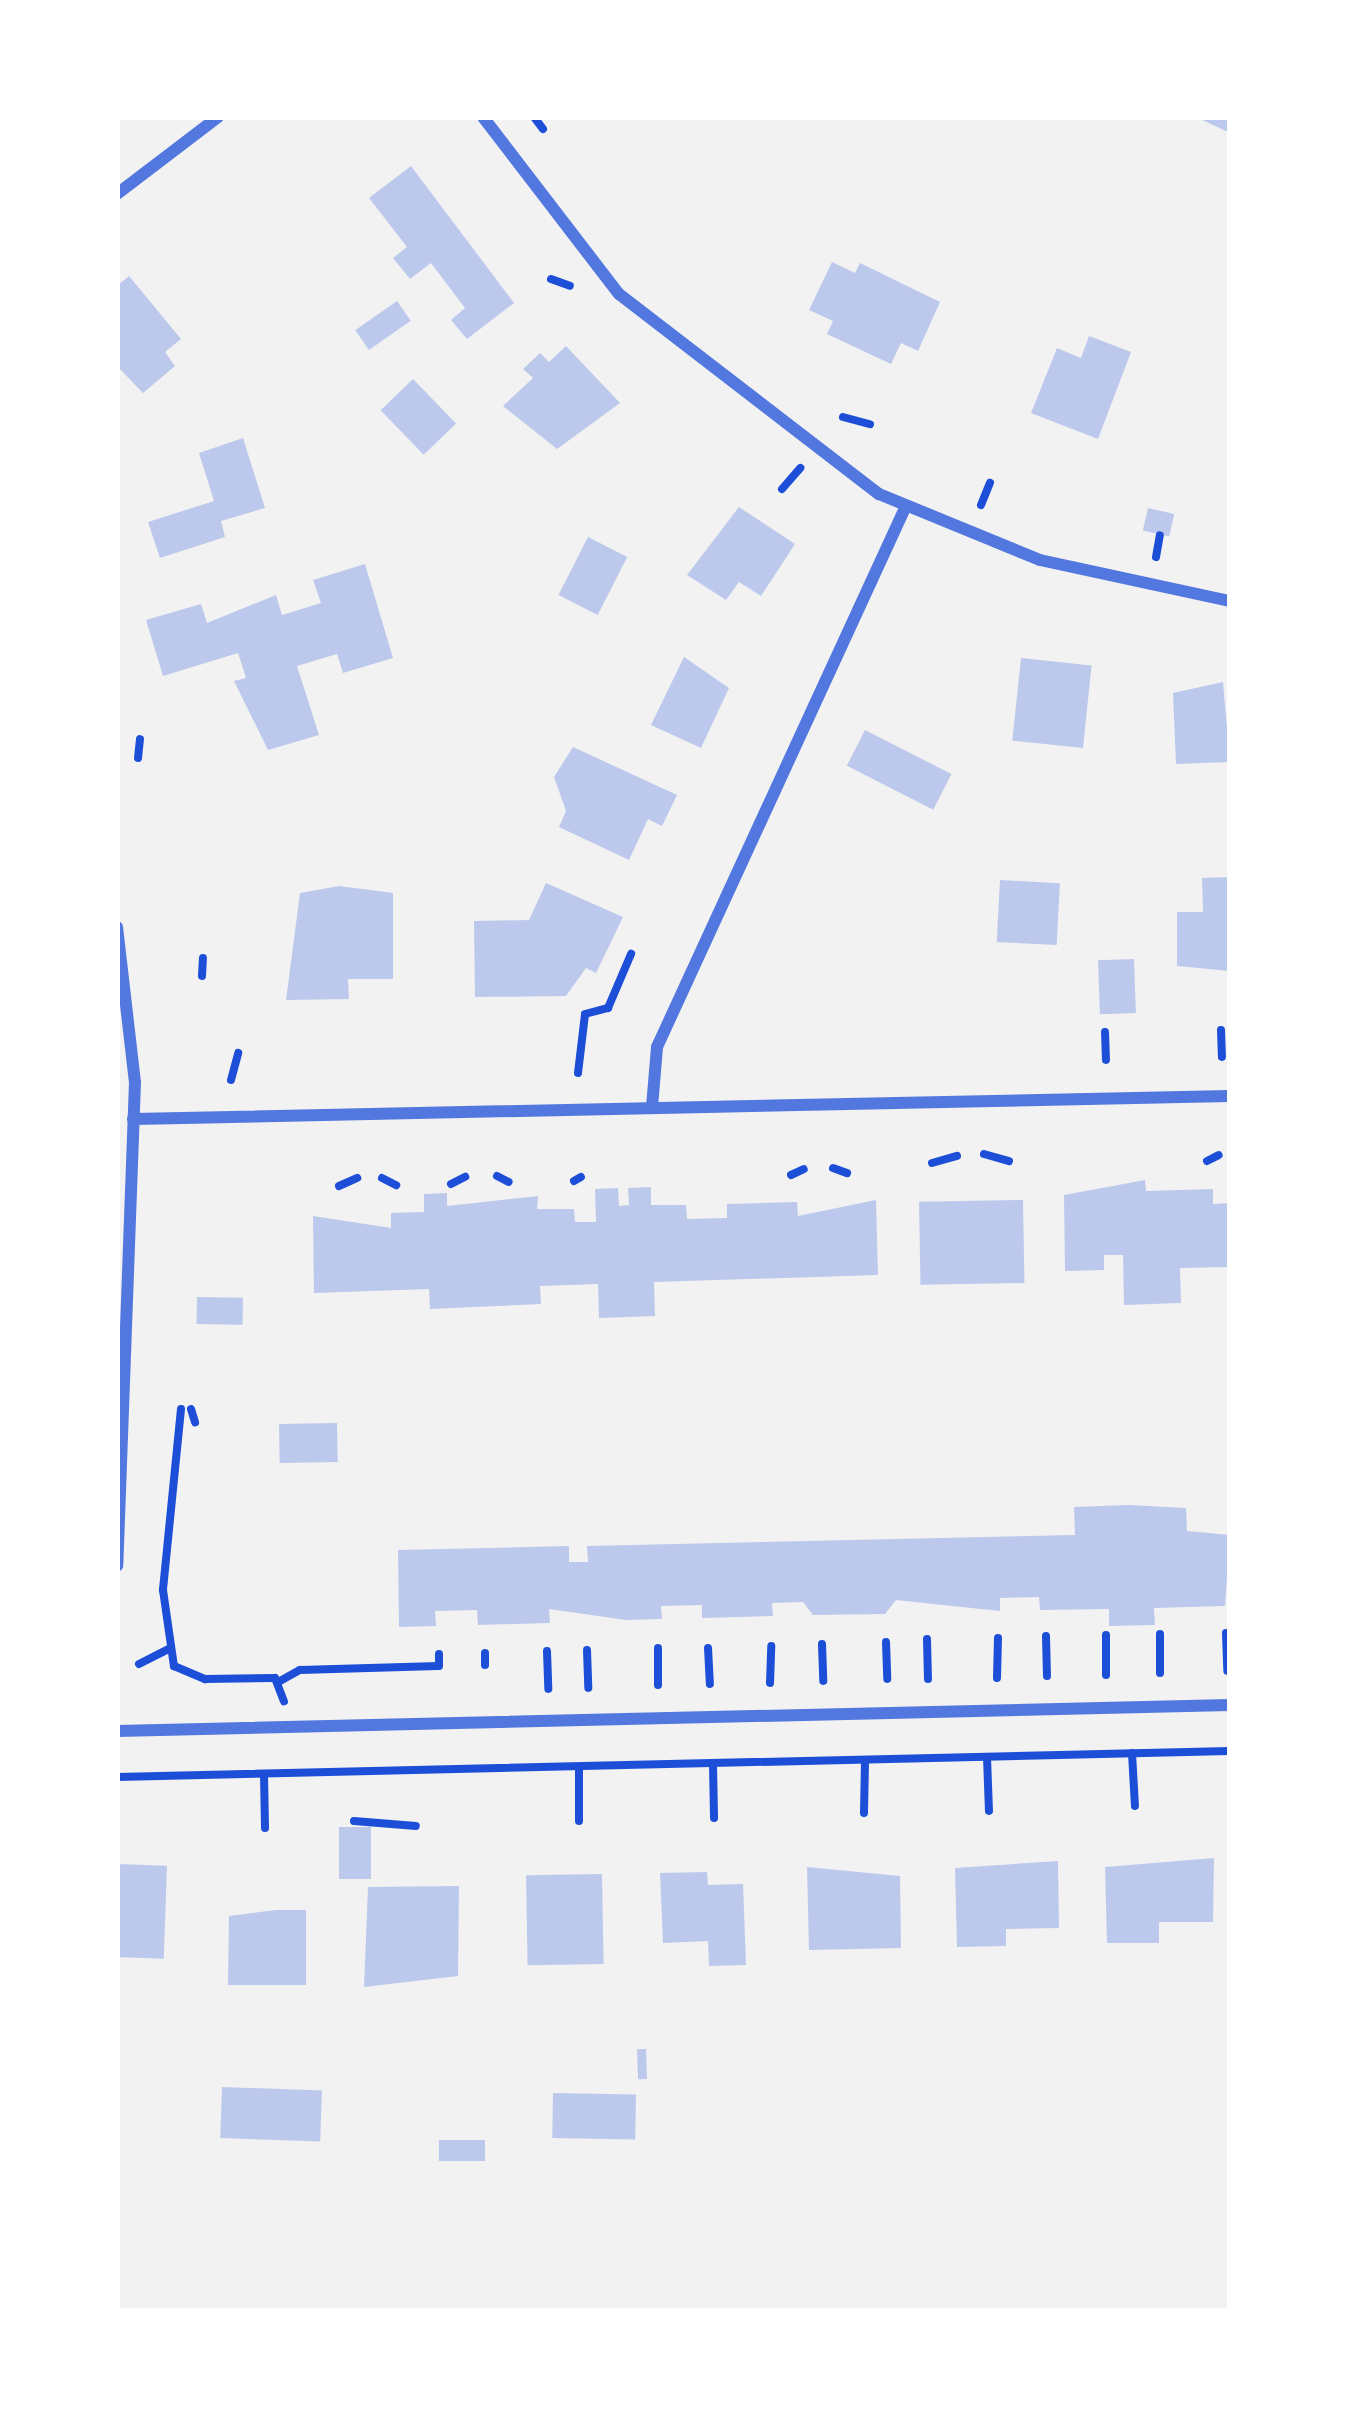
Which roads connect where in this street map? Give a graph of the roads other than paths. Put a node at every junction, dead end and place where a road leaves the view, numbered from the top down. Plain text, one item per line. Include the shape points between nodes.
1 (218, 117) edge
2 (483, 117) edge
3 (117, 194) edge
4 (905, 508) junction
5 (1230, 601) edge
6 (117, 927) edge
7 (1230, 1096) edge
8 (652, 1107) junction
9 (133, 1119) junction
10 (117, 1566) edge
11 (1230, 1705) edge
12 (117, 1731) edge

1 - 3 street
2 - 4 street via 619,295
4 - 5 street via 1040,560
4 - 8 street via 656,1047
6 - 9 street
7 - 8 street
8 - 9 street
9 - 10 street
11 - 12 street

